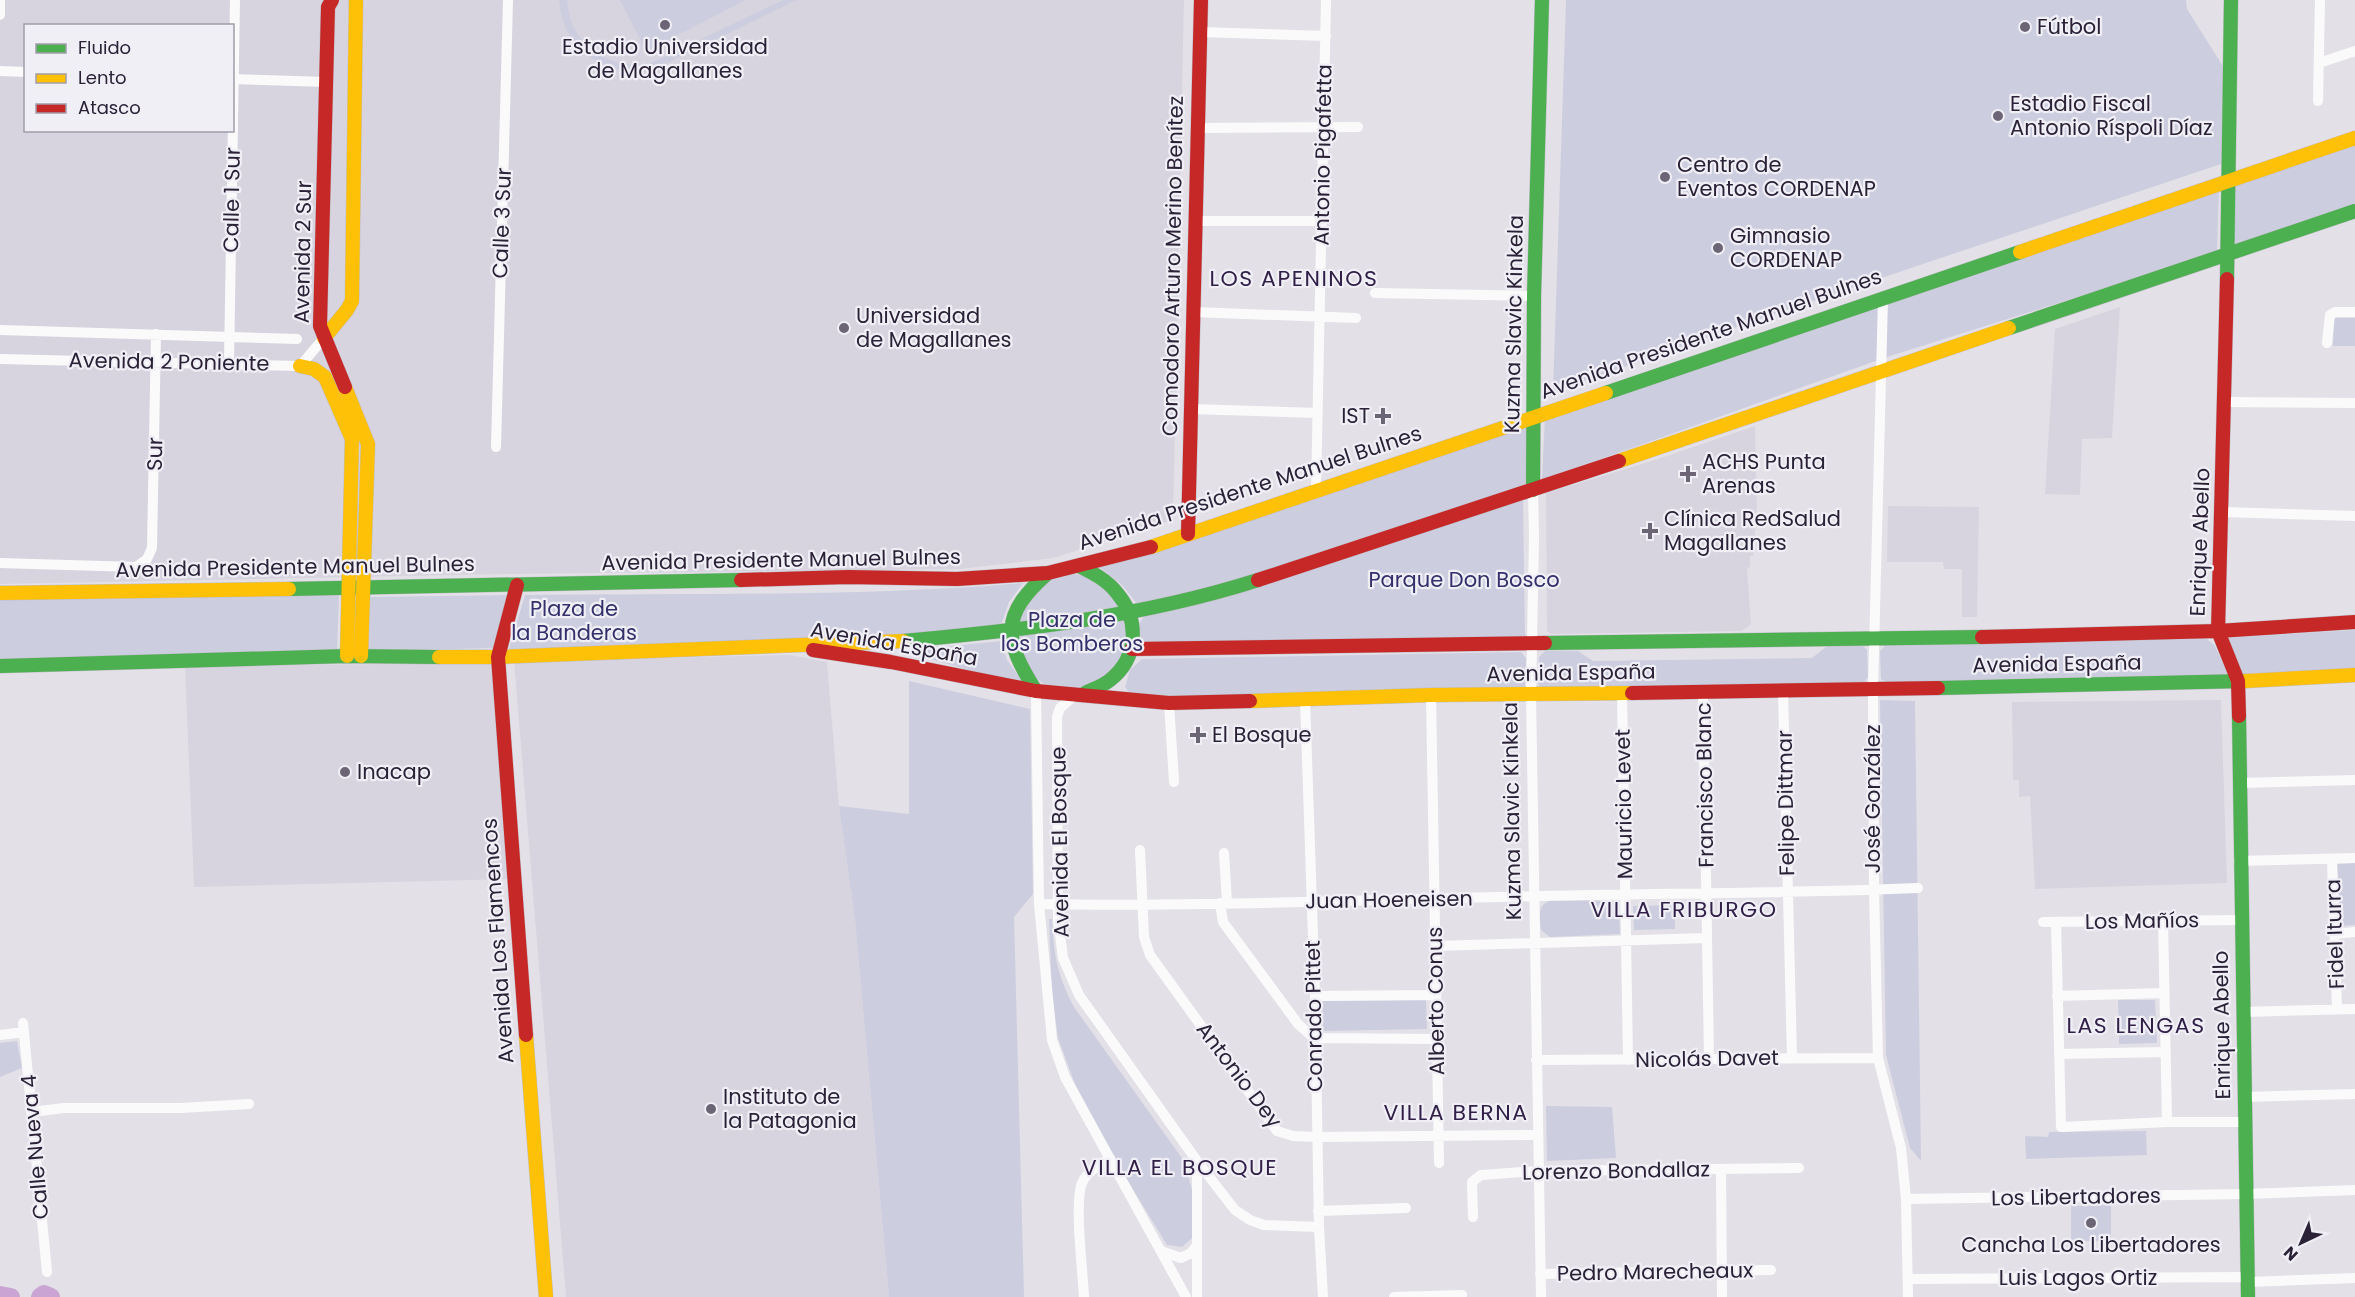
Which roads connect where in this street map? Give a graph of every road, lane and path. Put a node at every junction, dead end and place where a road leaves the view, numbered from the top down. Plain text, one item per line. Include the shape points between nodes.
1 (0, 0) edge
2 (235, 0) edge
3 (332, 0) edge
4 (368, 0) edge
5 (500, 0) edge
6 (508, 0) edge
7 (1201, 0) edge
8 (1326, 0) edge
9 (1542, 0) edge
10 (2231, 0) edge
11 (2320, 0) edge
12 (356, 5) edge
13 (0, 15) edge
14 (1200, 32) junction
15 (1326, 36) junction
16 (234, 40) edge
17 (2355, 51) edge
18 (2319, 63) junction
19 (0, 72) edge
20 (24, 72) edge
21 (234, 79) edge
22 (327, 82) junction
23 (2318, 101) dead end
24 (1324, 126) junction
25 (1358, 127) dead end
26 (1198, 128) junction
27 (232, 132) edge
28 (2355, 138) edge
29 (2228, 181) junction
30 (2355, 211) edge
31 (1196, 221) junction
32 (1321, 221) junction
33 (2227, 256) junction
34 (1375, 293) dead end
35 (1534, 296) junction
36 (1883, 298) junction
37 (1193, 312) junction
38 (2355, 312) edge
39 (1319, 317) junction
40 (1356, 318) dead end
41 (0, 330) edge
42 (156, 334) junction
43 (229, 336) junction
44 (324, 338) junction
45 (297, 339) dead end
46 (2327, 343) dead end
47 (0, 359) edge
48 (155, 361) junction
49 (229, 363) junction
50 (300, 366) junction
51 (1880, 371) junction
52 (2225, 402) junction
53 (2355, 403) edge
54 (1191, 409) junction
55 (1317, 413) junction
56 (1533, 417) junction
57 (496, 447) dead end
58 (1316, 490) junction
59 (1533, 490) junction
60 (2222, 512) junction
61 (2355, 516) edge
62 (1188, 534) junction
63 (0, 563) edge
64 (1079, 566) junction
65 (1048, 573) junction
66 (517, 585) junction
67 (348, 587) junction
68 (364, 587) junction
69 (0, 593) edge
70 (1131, 613) junction
71 (2355, 622) edge
72 (1010, 631) junction
73 (2218, 631) junction
74 (1874, 638) junction
75 (1533, 643) junction
76 (792, 647) junction
77 (1132, 649) junction
78 (354, 656) junction
79 (498, 657) junction
80 (0, 666) edge
81 (2355, 675) edge
82 (2238, 681) junction
83 (1873, 689) junction
84 (1036, 691) junction
85 (1703, 691) junction
86 (1783, 691) junction
87 (1622, 693) junction
88 (1076, 694) junction
89 (1431, 695) junction
90 (1531, 695) junction
91 (1305, 699) junction
92 (1169, 703) junction
93 (2355, 780) edge
94 (1173, 782) dead end
95 (2240, 783) junction
96 (1140, 850) dead end
97 (1224, 853) dead end
98 (2355, 858) edge
99 (2332, 859) junction
100 (2239, 861) junction
101 (1918, 888) dead end
102 (1874, 889) junction
103 (1788, 892) junction
104 (1626, 895) junction
105 (1707, 895) junction
106 (1534, 896) junction
107 (1435, 898) junction
108 (1312, 902) junction
109 (1224, 903) junction
110 (1039, 904) junction
111 (1059, 904) junction
112 (1142, 905) junction
113 (2163, 920) junction
114 (2242, 920) junction
115 (2043, 922) dead end
116 (2055, 922) junction
117 (2355, 932) edge
118 (2335, 934) junction
119 (1707, 938) junction
120 (1626, 940) junction
121 (1535, 943) junction
122 (1436, 946) junction
123 (2164, 993) junction
124 (1436, 994) junction
125 (1315, 996) junction
126 (2057, 996) junction
127 (2355, 1008) edge
128 (2337, 1009) junction
129 (2242, 1011) junction
130 (0, 1035) edge
131 (1314, 1038) junction
132 (1436, 1039) junction
133 (2166, 1052) junction
134 (2059, 1054) junction
135 (1792, 1058) junction
136 (1878, 1058) junction
137 (1709, 1059) junction
138 (1536, 1060) junction
139 (1628, 1060) junction
140 (2355, 1094) edge
141 (2244, 1097) junction
142 (249, 1104) dead end
143 (32, 1112) junction
144 (2167, 1122) junction
145 (2244, 1122) junction
146 (1438, 1135) junction
147 (1537, 1135) junction
148 (1317, 1137) junction
149 (1110, 1158) junction
150 (1197, 1161) junction
151 (1439, 1163) dead end
152 (1799, 1168) dead end
153 (1721, 1170) junction
154 (1538, 1171) junction
155 (2355, 1190) edge
156 (2246, 1194) junction
157 (1906, 1199) junction
158 (1406, 1208) dead end
159 (1318, 1211) junction
160 (1473, 1217) dead end
161 (1319, 1227) junction
162 (1197, 1245) junction
163 (1161, 1251) junction
164 (1722, 1269) junction
165 (1770, 1270) dead end
166 (46, 1272) dead end
167 (1540, 1274) junction
168 (2355, 1278) edge
169 (1908, 1279) junction
170 (2248, 1280) junction
171 (1462, 1295) dead end
172 (1449, 1296) edge
173 (546, 1297) edge
174 (1084, 1297) edge
175 (1186, 1297) edge
176 (1197, 1297) edge
177 (1323, 1297) edge
178 (1394, 1297) edge
179 (1541, 1297) edge
180 (1722, 1297) edge
181 (1908, 1297) edge
182 (2248, 1297) edge

1 - 13 street
2 - 16 street, Calle 1 Sur
3 - 22 main road, Avenida 2 Sur via 328,7
4 - 12 street
5 - 6 street
6 - 57 street, Calle 3 Sur
7 - 14 main road, Comodoro Arturo Merino Benítez
8 - 15 street, Antonio Pigafetta
9 - 35 main road, Kuzma Slavic Kinkela
10 - 29 main road, Enrique Abello
11 - 18 street
12 - 44 main road, Avenida 2 Sur via 352,301
14 - 15 street
14 - 26 main road, Comodoro Arturo Merino Benítez
15 - 24 street, Antonio Pigafetta
17 - 18 street
18 - 23 street
19 - 20 street
21 - 22 street
22 - 44 main road, Avenida 2 Sur via 320,326
24 - 25 street
24 - 26 street
24 - 32 street, Antonio Pigafetta
26 - 31 main road, Comodoro Arturo Merino Benítez
27 - 43 street, Calle 1 Sur
28 - 29 main road, Avenida Presidente Manuel Bulnes
29 - 33 main road, Enrique Abello
29 - 36 main road, Avenida Presidente Manuel Bulnes
30 - 33 main road
31 - 32 street
31 - 37 main road, Comodoro Arturo Merino Benítez
32 - 39 street, Antonio Pigafetta
33 - 51 main road
33 - 52 main road, Enrique Abello
34 - 35 street
35 - 56 main road, Kuzma Slavic Kinkela
36 - 51 street, José González
36 - 56 main road, Avenida Presidente Manuel Bulnes
37 - 39 street
37 - 54 main road, Comodoro Arturo Merino Benítez
38 - 46 street via 2330,315
39 - 40 street
39 - 55 street, Antonio Pigafetta
41 - 42 street, Avenida 2 Poniente
42 - 43 street, Avenida 2 Poniente
42 - 48 street, Sur
43 - 45 street, Avenida 2 Poniente
43 - 49 street, Calle 1 Sur
44 - 50 street, Avenida 2 Poniente
44 - 68 main road via 368,444
47 - 48 street, Avenida 2 Poniente
48 - 49 street, Avenida 2 Poniente
48 - 63 street, Sur via 152,548 147,559 136,567
49 - 50 street, Avenida 2 Poniente
50 - 67 main road via 325,377 352,439
51 - 59 main road
51 - 74 street, José González
52 - 53 street
52 - 60 main road, Enrique Abello
54 - 55 street
54 - 62 main road, Comodoro Arturo Merino Benítez
55 - 58 street, Antonio Pigafetta
56 - 58 main road, Avenida Presidente Manuel Bulnes
56 - 59 main road, Kuzma Slavic Kinkela
58 - 62 main road, Avenida Presidente Manuel Bulnes
59 - 70 main road via 1223,591
59 - 75 street, Kuzma Slavic Kinkela
60 - 61 street
60 - 73 main road, Enrique Abello
62 - 64 main road, Avenida Presidente Manuel Bulnes
64 - 65 main road, Avenida Presidente Manuel Bulnes
64 - 70 main road via 1108,581
65 - 66 main road, Avenida Presidente Manuel Bulnes via 957,579 848,577
65 - 72 main road via 1021,598
66 - 68 main road, Avenida Presidente Manuel Bulnes
66 - 79 main road, Avenida Los Flamencos
67 - 68 main road, Avenida Presidente Manuel Bulnes
67 - 69 main road, Avenida Presidente Manuel Bulnes
67 - 78 main road
68 - 78 main road
70 - 72 main road
70 - 77 main road
71 - 73 main road, Avenida España
72 - 76 main road
72 - 84 main road via 1017,659
73 - 74 main road, Avenida España
73 - 82 main road, Enrique Abello
74 - 75 main road, Avenida España
74 - 83 street, José González
75 - 77 main road, Avenida España
75 - 90 street, Kuzma Slavic Kinkela
76 - 79 main road
76 - 84 main road, Avenida España
77 - 88 main road via 1115,677 1096,689
78 - 79 main road
78 - 80 main road
79 - 173 main road, Avenida Los Flamencos
81 - 82 main road, Avenida España
82 - 83 main road, Avenida España
82 - 95 main road, Enrique Abello
83 - 86 main road, Avenida España
83 - 102 street, José González
84 - 88 main road, Avenida España
84 - 110 street, Avenida El Bosque
85 - 86 main road, Avenida España
85 - 87 main road, Avenida España
85 - 105 street, Francisco Blanc
86 - 103 street, Felipe Dittmar
87 - 90 main road, Avenida España
87 - 104 street, Mauricio Levet
88 - 92 main road, Avenida España
88 - 111 street, Avenida El Bosque via 1060,708 1057,717
89 - 90 main road, Avenida España
89 - 91 main road, Avenida España
89 - 107 street, Alberto Conus
90 - 106 street, Kuzma Slavic Kinkela
91 - 92 main road, Avenida España
91 - 108 street, Conrado Pittet
92 - 94 street
93 - 95 street
95 - 100 main road, Enrique Abello
96 - 112 street, Antonio Dey
97 - 109 street
98 - 99 street
99 - 100 street
99 - 118 street, Fidel Iturra
100 - 114 main road, Enrique Abello
101 - 102 street, Juan Hoeneisen
102 - 103 street, Juan Hoeneisen
102 - 136 street, José González
103 - 105 street, Juan Hoeneisen
103 - 135 street, Felipe Dittmar
104 - 105 street, Juan Hoeneisen
104 - 106 street, Juan Hoeneisen
104 - 120 street, Mauricio Levet
105 - 119 street, Francisco Blanc
106 - 107 street, Juan Hoeneisen
106 - 121 street, Kuzma Slavic Kinkela
107 - 108 street, Juan Hoeneisen
107 - 122 street, Alberto Conus
108 - 109 street, Juan Hoeneisen
108 - 125 street, Conrado Pittet
109 - 112 street, Juan Hoeneisen
109 - 131 street via 1223,922 1298,1024
110 - 111 street, Juan Hoeneisen
110 - 149 street, Avenida El Bosque via 1052,1040 1065,1077
111 - 112 street, Juan Hoeneisen
111 - 150 street, Avenida El Bosque via 1063,958 1079,995
112 - 148 street, Antonio Dey via 1144,937 1150,955 1277,1131
113 - 114 street, Los Mañíos
113 - 116 street, Los Mañíos
113 - 123 street
114 - 129 main road, Enrique Abello
115 - 116 street, Los Mañíos
116 - 126 street
117 - 118 street
118 - 128 street, Fidel Iturra
119 - 120 street
119 - 137 street, Francisco Blanc
120 - 121 street
120 - 139 street, Mauricio Levet
121 - 122 street
121 - 138 street, Kuzma Slavic Kinkela
122 - 124 street, Alberto Conus
123 - 126 street
123 - 133 street
124 - 125 street
124 - 132 street, Alberto Conus
125 - 131 street, Conrado Pittet
126 - 134 street
127 - 128 street
128 - 129 street
129 - 141 main road, Enrique Abello
130 - 143 street, Calle Nueva 4 via 24,1027
131 - 132 street
131 - 148 street, Conrado Pittet
132 - 146 street, Alberto Conus
133 - 134 street
133 - 144 street
134 - 144 street via 2061,1127
135 - 136 street, Nicolás Davet
135 - 137 street, Nicolás Davet
136 - 157 street, José González via 1902,1148
137 - 139 street, Nicolás Davet
138 - 139 street, Nicolás Davet
138 - 147 street, Kuzma Slavic Kinkela
140 - 141 street
141 - 145 main road, Enrique Abello
142 - 143 street
143 - 166 street, Calle Nueva 4
144 - 145 street
145 - 156 main road, Enrique Abello
146 - 147 street, Antonio Dey
146 - 148 street, Antonio Dey
146 - 151 street, Alberto Conus
147 - 154 street, Kuzma Slavic Kinkela
148 - 159 street, Conrado Pittet
149 - 163 street, Avenida El Bosque
149 - 174 street via 1087,1174 1079,1200
150 - 161 street, Avenida El Bosque via 1235,1210 1250,1220
150 - 162 street
152 - 153 street, Lorenzo Bondallaz
153 - 154 street, Lorenzo Bondallaz
153 - 164 street
154 - 160 street, Lorenzo Bondallaz via 1475,1178
154 - 167 street, Kuzma Slavic Kinkela
155 - 156 street
156 - 157 street, Los Libertadores
156 - 170 main road, Enrique Abello
157 - 169 street, José González
158 - 159 street
159 - 161 street, Conrado Pittet
161 - 177 street, Conrado Pittet
162 - 163 street via 1181,1258
162 - 176 street
163 - 175 street, Avenida El Bosque
164 - 165 street, Pedro Marecheaux
164 - 167 street, Pedro Marecheaux
164 - 180 street
167 - 179 street, Kuzma Slavic Kinkela
168 - 170 street, Luis Lagos Ortiz
169 - 170 street, Luis Lagos Ortiz
169 - 181 street, José González
170 - 182 main road, Enrique Abello
171 - 172 street
172 - 178 street

